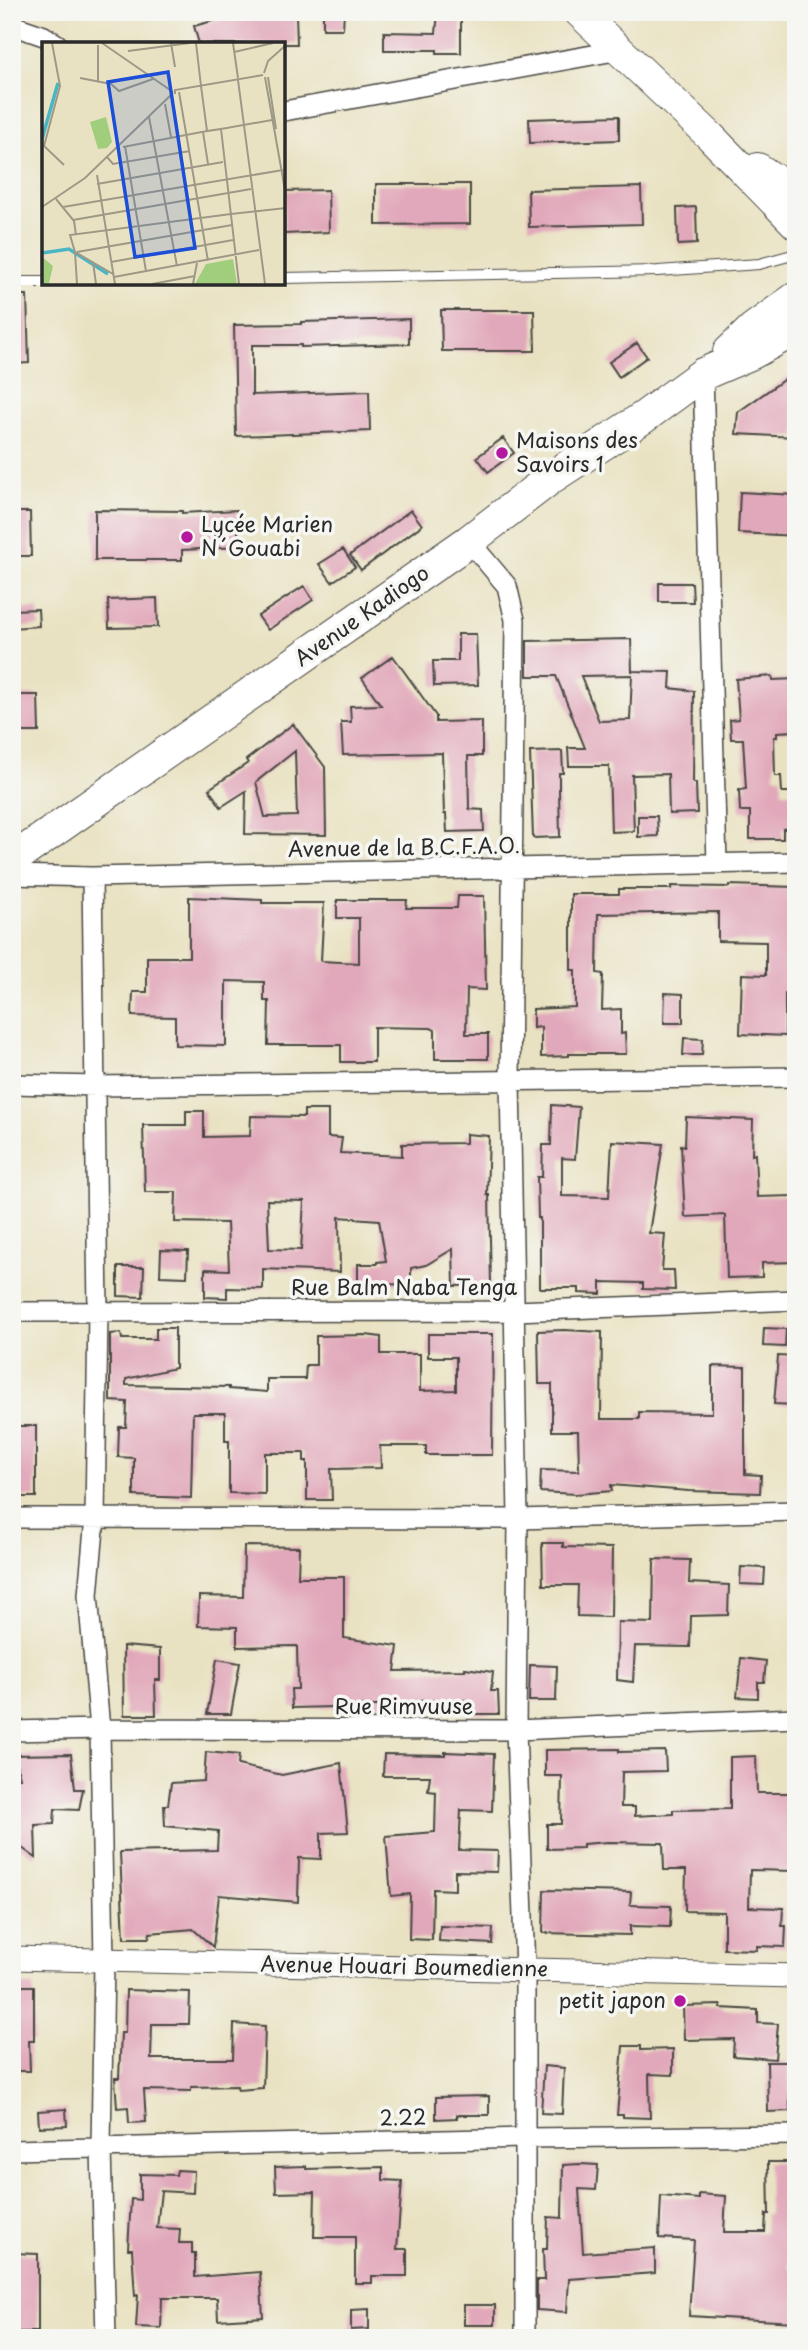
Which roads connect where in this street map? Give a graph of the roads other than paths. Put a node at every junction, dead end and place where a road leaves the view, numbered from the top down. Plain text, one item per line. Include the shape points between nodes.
1 (579, 12) edge
2 (12, 25) edge
3 (54, 42) edge
4 (620, 50) junction
5 (285, 111) edge
6 (711, 137) junction
7 (796, 193) edge
8 (796, 224) edge
9 (796, 254) edge
10 (285, 278) edge
11 (12, 282) edge
12 (42, 282) edge
13 (796, 298) edge
14 (796, 329) edge
15 (707, 372) junction
16 (469, 541) junction
17 (12, 860) edge
18 (796, 862) edge
19 (717, 863) junction
20 (514, 869) junction
21 (12, 875) edge
22 (92, 877) junction
23 (796, 1077) edge
24 (510, 1081) junction
25 (12, 1084) edge
26 (96, 1086) junction
27 (796, 1300) edge
28 (98, 1311) junction
29 (515, 1311) junction
30 (12, 1312) edge
31 (796, 1511) edge
32 (12, 1518) edge
33 (95, 1518) junction
34 (518, 1519) junction
35 (796, 1718) edge
36 (100, 1729) junction
37 (516, 1730) junction
38 (12, 1731) edge
39 (12, 1958) edge
40 (104, 1962) junction
41 (525, 1969) junction
42 (796, 1976) edge
43 (796, 2135) edge
44 (526, 2138) junction
45 (101, 2148) junction
46 (12, 2150) edge
47 (106, 2338) edge
48 (525, 2338) edge

1 - 4 main road
2 - 3 street
4 - 5 street
4 - 6 main road
6 - 7 main road
6 - 8 main road
9 - 10 lane via 759,264 658,271
11 - 12 lane
13 - 15 highway, Avenue Kadiogo via 753,329
14 - 15 highway, Avenue Kadiogo
15 - 16 highway, Avenue Kadiogo via 552,477
15 - 19 street
16 - 17 highway, Avenue Kadiogo
16 - 20 street via 507,586 515,620
18 - 19 street, Avenue de la B.C.F.A.O.
19 - 20 street, Avenue de la B.C.F.A.O.
20 - 22 street, Avenue de la B.C.F.A.O.
20 - 24 street
21 - 22 street, Avenue de la B.C.F.A.O.
22 - 26 street
23 - 24 street
24 - 26 street
24 - 29 street
25 - 26 street
26 - 28 street
27 - 29 street, Rue Balm Naba Tenga
28 - 29 street, Rue Balm Naba Tenga
28 - 30 street, Rue Balm Naba Tenga
28 - 33 street
29 - 34 street
31 - 34 street
32 - 33 street
33 - 34 street
33 - 36 street via 88,1595
34 - 37 street
35 - 37 street, Rue Rimvuuse
36 - 37 street, Rue Rimvuuse
36 - 38 street, Rue Rimvuuse
36 - 40 street
37 - 41 street
39 - 40 street, Avenue Houari Boumedienne
40 - 41 street, Avenue Houari Boumedienne
40 - 45 street
41 - 42 street, Avenue Houari Boumedienne
41 - 44 street
43 - 44 street, 2.22
44 - 45 street, 2.22
44 - 48 street
45 - 46 street, 2.22
45 - 47 street

